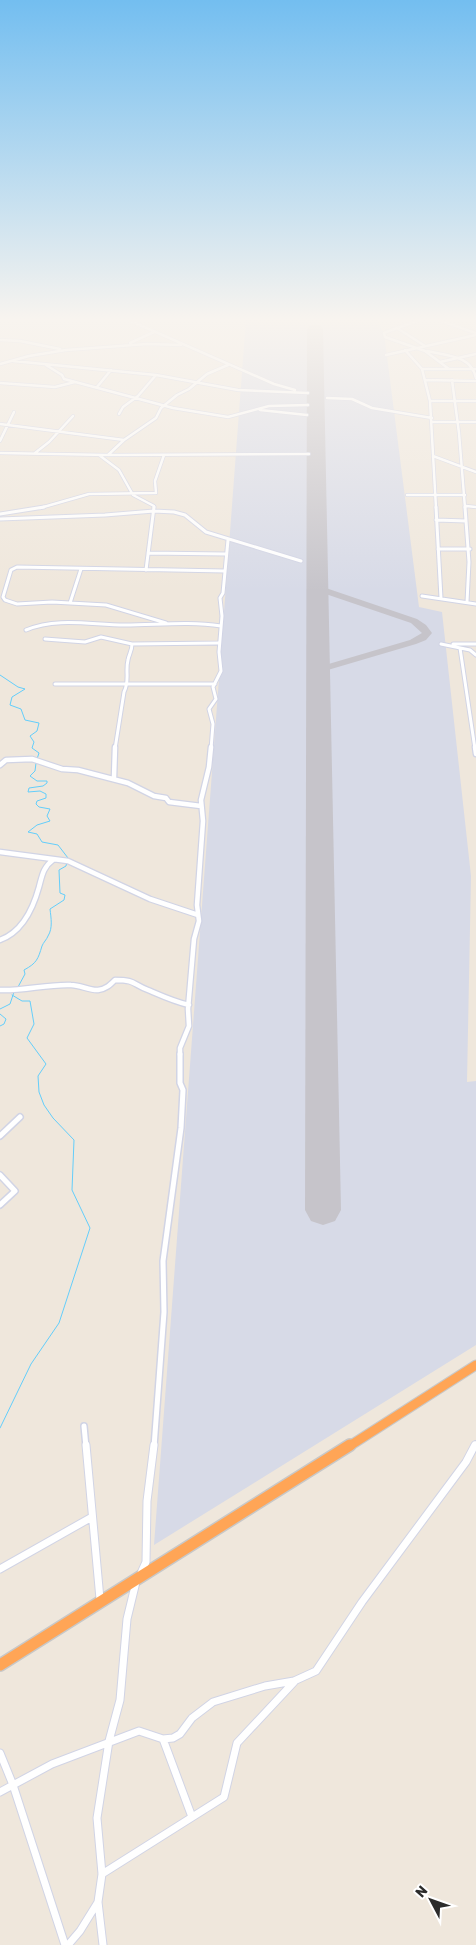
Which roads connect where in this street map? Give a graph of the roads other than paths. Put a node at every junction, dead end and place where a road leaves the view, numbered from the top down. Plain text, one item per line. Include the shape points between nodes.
1 (121, 410) edge
2 (161, 410) edge
3 (183, 410) edge
4 (256, 410) edge
5 (381, 410) edge
6 (431, 410) edge
7 (457, 410) edge
8 (14, 412) dead end
9 (246, 412) junction
10 (119, 414) dead end
11 (307, 415) dead end
12 (73, 416) dead end
13 (432, 420) junction
14 (459, 422) junction
15 (476, 422) edge
16 (0, 424) edge
17 (7, 425) junction
18 (58, 432) junction
19 (124, 440) junction
20 (0, 441) edge
21 (0, 453) edge
22 (34, 454) junction
23 (309, 454) dead end
24 (99, 455) junction
25 (108, 455) junction
26 (164, 455) junction
27 (432, 456) junction
28 (462, 466) junction
29 (476, 472) edge
30 (131, 493) junction
31 (434, 494) junction
32 (406, 495) dead end
33 (465, 495) junction
34 (466, 506) junction
35 (476, 506) edge
36 (153, 511) junction
37 (0, 514) edge
38 (0, 519) edge
39 (436, 520) junction
40 (466, 521) junction
41 (228, 540) junction
42 (438, 549) junction
43 (470, 549) junction
44 (148, 553) junction
45 (226, 554) junction
46 (301, 561) dead end
47 (81, 569) junction
48 (146, 570) junction
49 (225, 571) junction
50 (470, 588) junction
51 (476, 589) edge
52 (422, 596) dead end
53 (441, 598) junction
54 (467, 602) junction
55 (70, 603) junction
56 (476, 604) edge
57 (166, 623) junction
58 (221, 626) junction
59 (26, 630) dead end
60 (46, 639) dead end
61 (218, 643) junction
62 (132, 644) junction
63 (476, 644) edge
64 (460, 648) junction
65 (476, 655) edge
66 (55, 684) dead end
67 (215, 684) junction
68 (128, 685) junction
69 (476, 698) edge
70 (469, 700) junction
71 (476, 754) edge
72 (0, 765) edge
73 (114, 778) junction
74 (201, 806) junction
75 (0, 852) edge
76 (54, 859) junction
77 (198, 915) junction
78 (0, 940) edge
79 (0, 990) edge
80 (189, 1005) junction
81 (20, 1117) dead end
82 (0, 1136) edge
83 (0, 1174) edge
84 (0, 1205) edge
85 (476, 1365) edge
86 (84, 1426) dead end
87 (476, 1444) edge
88 (92, 1517) junction
89 (0, 1569) edge
90 (136, 1582) junction
91 (101, 1603) junction
92 (0, 1665) edge
93 (294, 1681) junction
94 (163, 1739) junction
95 (109, 1741) junction
96 (0, 1753) edge
97 (13, 1785) junction
98 (0, 1792) edge
99 (192, 1817) junction
100 (102, 1874) junction
101 (98, 1902) junction
102 (66, 1945) edge
103 (103, 1945) edge

1 - 10 street
2 - 19 street via 156,418
3 - 9 street via 228,417
4 - 9 street
5 - 13 street
6 - 13 street
7 - 14 street
8 - 17 street
9 - 11 street via 263,410
12 - 18 street
13 - 14 street
13 - 27 street
14 - 15 street
14 - 28 street
16 - 17 street
17 - 18 street
17 - 20 street
18 - 19 street
18 - 22 street
19 - 25 street
21 - 22 street
22 - 24 street
23 - 26 street
24 - 25 street
24 - 30 street via 119,470
25 - 26 street
26 - 30 street via 155,480 156,493
27 - 28 street
27 - 31 street
28 - 29 street
28 - 33 street
30 - 36 street via 153,504
30 - 37 street via 80,496 37,509
31 - 32 street
31 - 33 street
31 - 39 street
33 - 34 street
34 - 35 street
34 - 40 street
36 - 38 street
36 - 41 street via 182,514 201,530
36 - 44 street
39 - 40 street
39 - 42 street
40 - 43 street
41 - 45 street
41 - 46 street
42 - 43 street
42 - 53 street
43 - 50 street
44 - 45 street
44 - 48 street
45 - 49 street
47 - 48 street
47 - 55 street
47 - 55 street via 11,570 5,600 17,604
48 - 49 street
49 - 58 street via 220,598
50 - 51 street
50 - 54 street
52 - 53 street
53 - 54 street
54 - 56 street
55 - 57 street via 112,605
57 - 58 street
57 - 59 street via 112,625 60,622
58 - 61 street
60 - 62 street via 85,642 101,638
61 - 62 street
61 - 67 street via 221,671
62 - 68 street via 128,659
63 - 64 street via 441,644
64 - 65 street
64 - 70 street
66 - 68 street
67 - 68 street
67 - 74 street via 216,699 209,709 213,724 211,747
68 - 73 street via 115,745
69 - 70 street
70 - 71 street
72 - 73 street via 12,760 36,761
73 - 74 street via 169,802
74 - 77 street
75 - 76 street
76 - 77 street via 82,866 150,899
76 - 78 street via 43,869 26,916 14,933
77 - 80 street
79 - 80 street via 71,984 100,990 115,980 126,980 172,1001
80 - 90 street via 189,1026 180,1048 181,1128 163,1261 164,1312 146,1500 146,1562
81 - 82 street
83 - 84 street via 15,1191
85 - 90 highway
86 - 88 street
87 - 93 street via 362,1602 316,1672
88 - 89 street
88 - 91 street
90 - 91 highway
90 - 95 street via 127,1619 120,1700
91 - 92 highway
93 - 94 street via 213,1702 192,1718 180,1734
93 - 99 street via 236,1744 224,1796
94 - 95 street via 139,1731
94 - 99 street
95 - 97 street via 52,1764
95 - 100 street via 97,1818
96 - 97 street
97 - 98 street
97 - 102 street
99 - 100 street
100 - 101 street
101 - 102 street via 80,1931
101 - 103 street

